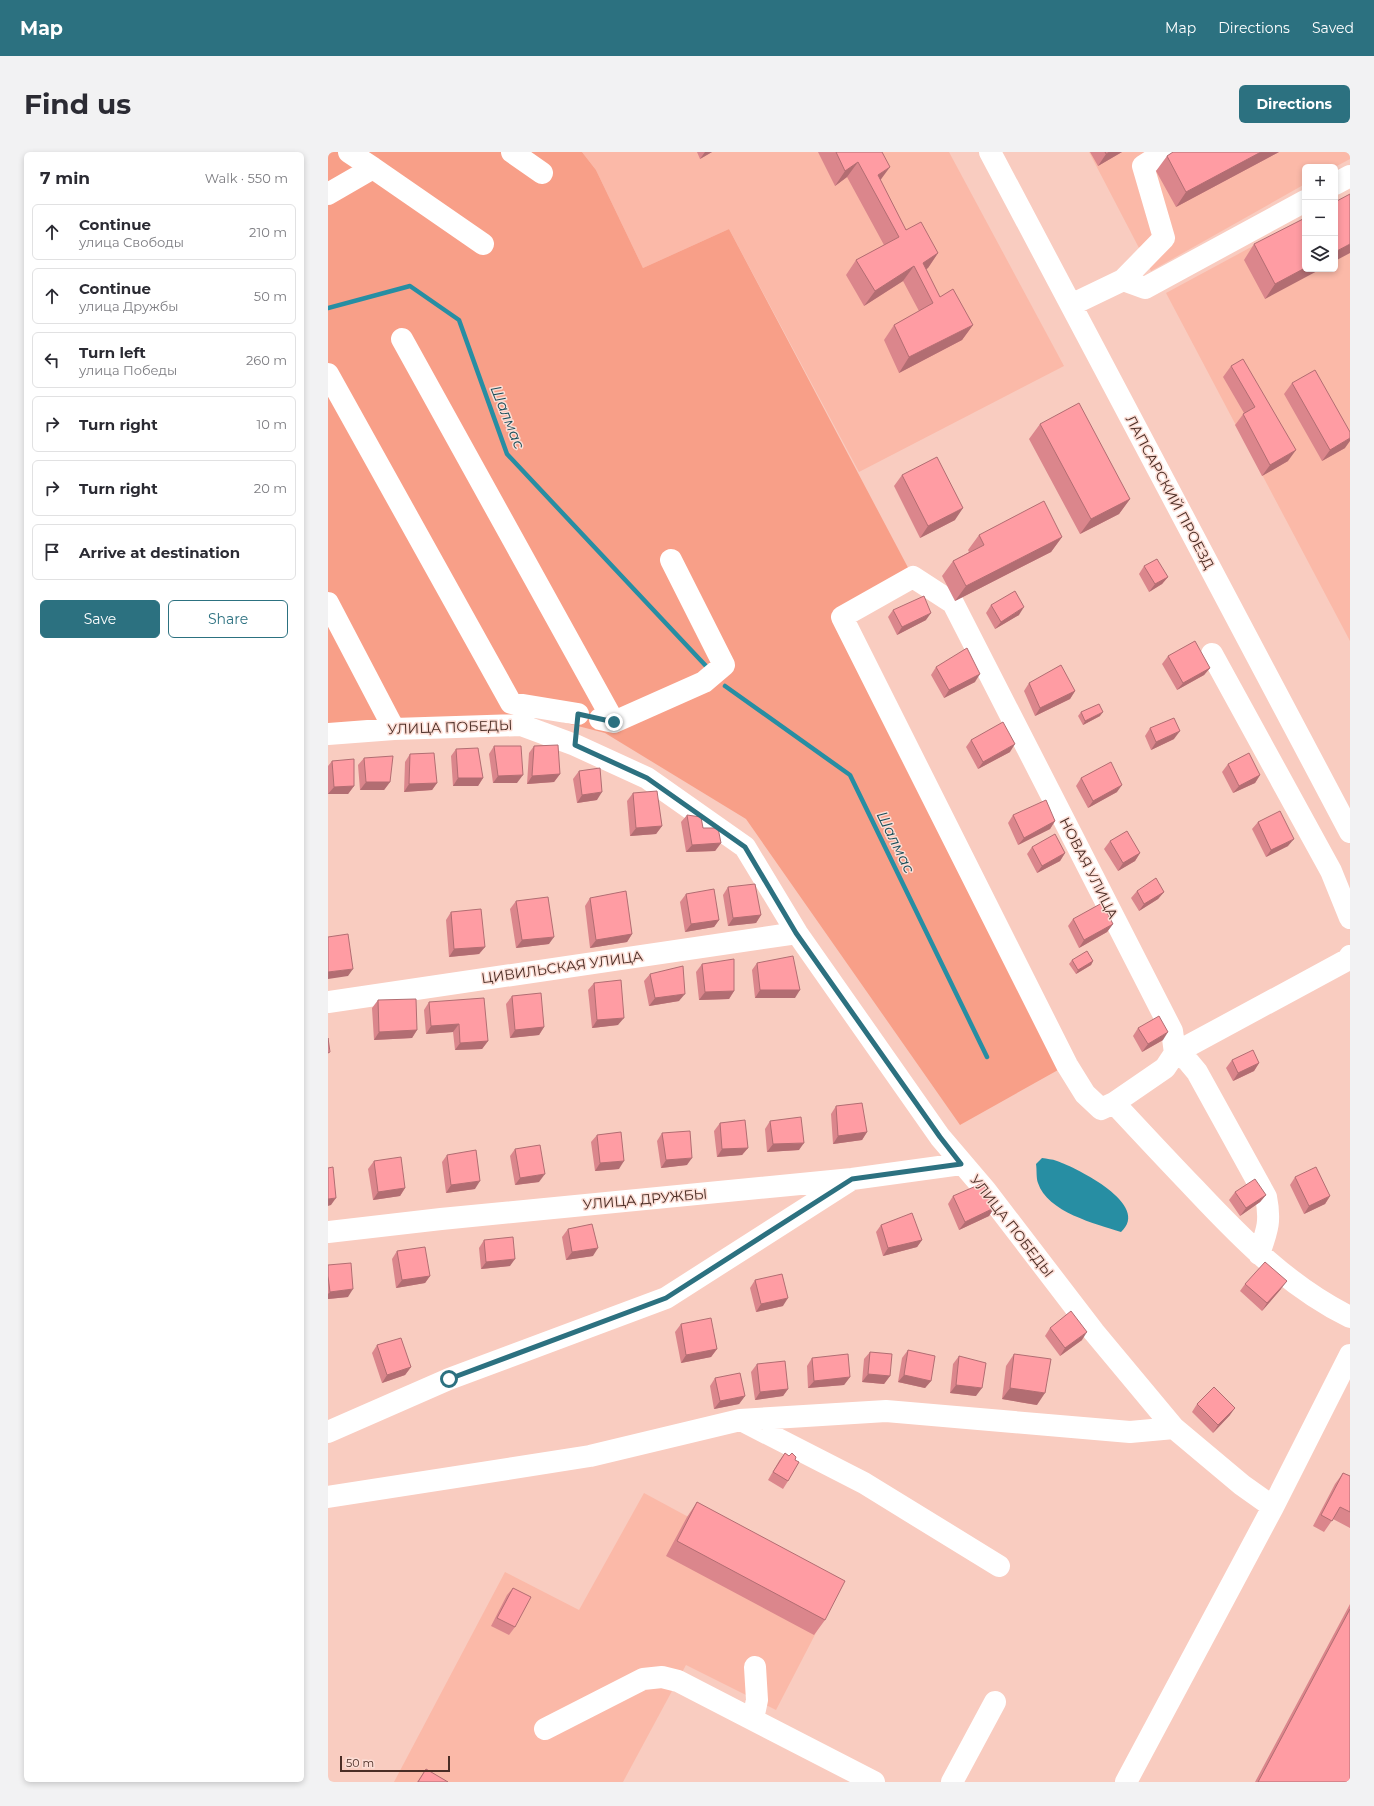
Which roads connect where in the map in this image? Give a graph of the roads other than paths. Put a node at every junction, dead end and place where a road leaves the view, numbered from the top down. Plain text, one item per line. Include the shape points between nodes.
1 (349, 152) edge
2 (512, 152) edge
3 (1165, 152) edge
4 (995, 154) edge
5 (373, 168) junction
6 (542, 173) dead end
7 (1350, 176) edge
8 (1338, 182) edge
9 (328, 194) edge
10 (1302, 203) edge
11 (482, 244) dead end
12 (1123, 280) junction
13 (1071, 305) junction
14 (402, 339) dead end
15 (328, 374) edge
16 (671, 560) dead end
17 (328, 604) edge
18 (1212, 654) dead end
19 (578, 714) junction
20 (614, 722) junction
21 (394, 729) junction
22 (328, 734) edge
23 (575, 745) junction
24 (1347, 820) edge
25 (1350, 918) edge
26 (796, 933) junction
27 (1350, 956) edge
28 (328, 1002) edge
29 (1175, 1053) junction
30 (1108, 1106) junction
31 (961, 1164) junction
32 (852, 1179) junction
33 (328, 1232) edge
34 (1259, 1254) junction
35 (1350, 1317) edge
36 (1350, 1355) edge
37 (740, 1420) junction
38 (1174, 1428) junction
39 (328, 1432) edge
40 (328, 1496) edge
41 (1273, 1507) junction
42 (999, 1566) dead end
43 (755, 1667) dead end
44 (995, 1702) dead end
45 (753, 1719) junction
46 (545, 1729) dead end
47 (874, 1782) edge
48 (952, 1782) edge
49 (1126, 1782) edge

1 - 5 street
2 - 6 street
3 - 12 street via 1143,166 1164,238
4 - 13 street, ЛАПСАРСКИЙ ПРОЕЗД
5 - 9 street
5 - 11 street
7 - 8 street
10 - 12 street via 1145,288
12 - 13 street
13 - 24 street, ЛАПСАРСКИЙ ПРОЕЗД
14 - 20 street
15 - 19 street via 511,703
16 - 20 street via 724,665 704,682
17 - 21 street
18 - 25 street via 1331,871
19 - 20 street
19 - 23 street
21 - 22 street, УЛИЦА ПОБЕДЫ
21 - 23 street, УЛИЦА ПОБЕДЫ via 521,725
23 - 26 street, УЛИЦА ПОБЕДЫ via 647,778 745,847
26 - 28 street, ЦИВИЛЬСКАЯ УЛИЦА
26 - 31 street, УЛИЦА ПОБЕДЫ
27 - 29 street via 1347,960
29 - 30 street via 1165,1068
29 - 30 street, НОВАЯ УЛИЦА via 1172,1031 953,603 913,577 842,616 1067,1065 1086,1094
29 - 34 street via 1187,1060 1197,1072 1266,1197 1270,1214 1269,1225
30 - 34 street
31 - 32 street, УЛИЦА ДРУЖБЫ
31 - 38 street, УЛИЦА ПОБЕДЫ via 986,1191 1094,1332
32 - 33 street, УЛИЦА ДРУЖБЫ
32 - 39 street via 666,1298 449,1379
34 - 35 street via 1302,1289
36 - 41 street
37 - 38 street via 886,1411 1130,1432
37 - 40 street via 590,1456
37 - 42 street via 864,1483
38 - 41 street, УЛИЦА ПОБЕДЫ via 1242,1485
41 - 49 street
43 - 45 street via 757,1700
44 - 48 street
45 - 46 street via 678,1681 662,1676 643,1679
45 - 47 street

